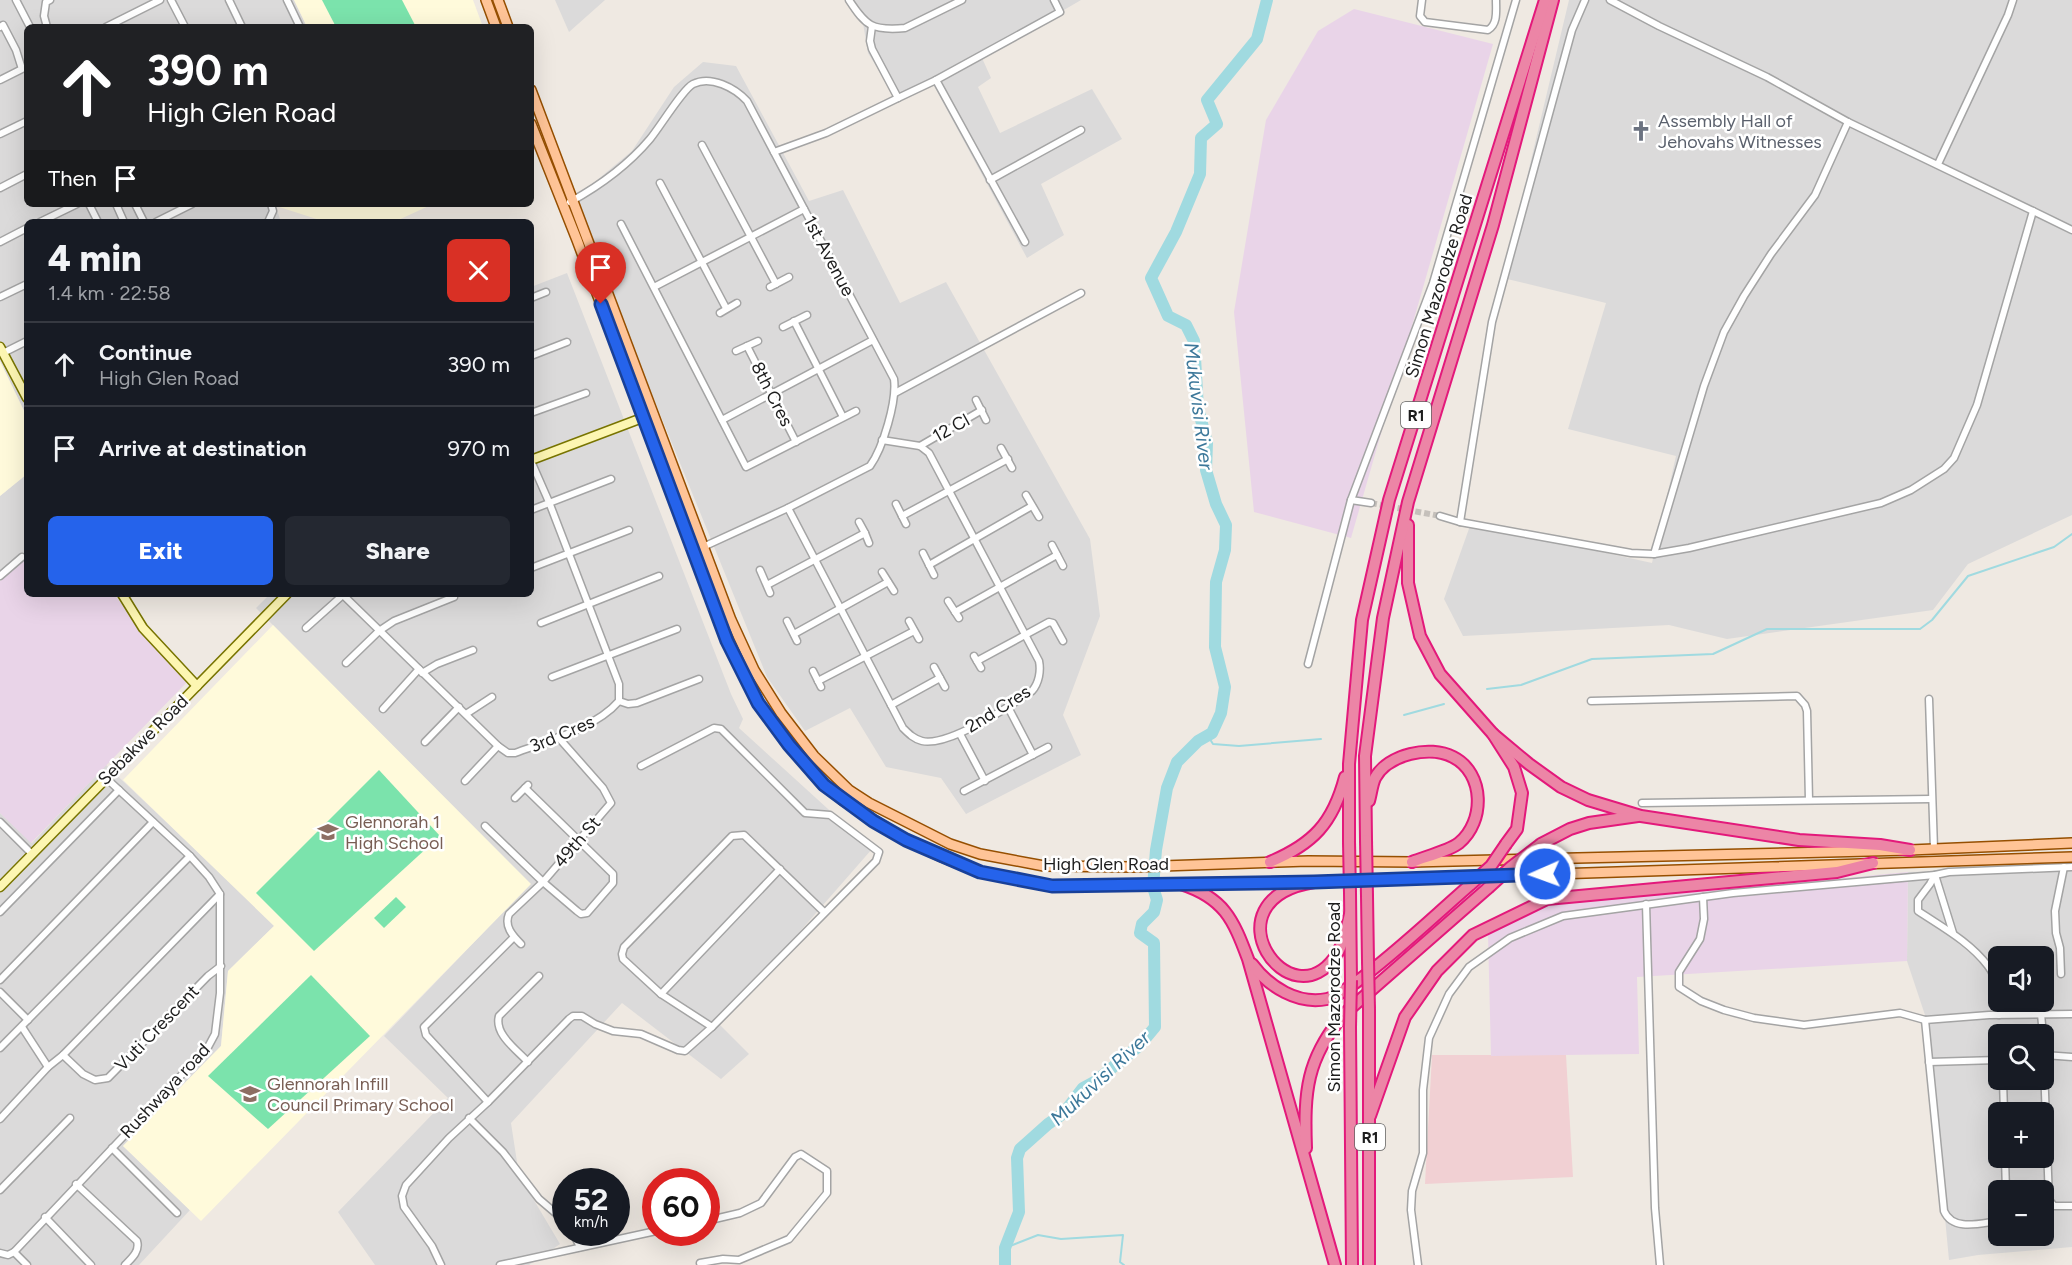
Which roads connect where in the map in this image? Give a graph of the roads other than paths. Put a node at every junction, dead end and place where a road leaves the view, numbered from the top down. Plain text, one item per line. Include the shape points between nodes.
1 (16, 0) edge
2 (160, 0) edge
3 (171, 0) edge
4 (229, 0) edge
5 (287, 0) edge
6 (486, 0) edge
7 (498, 0) edge
8 (849, 0) edge
9 (962, 0) edge
10 (1054, 0) edge
11 (1422, 0) edge
12 (1496, 0) edge
13 (1516, 0) edge
14 (1545, 0) edge
15 (1553, 0) edge
16 (1585, 0) edge
17 (1610, 0) edge
18 (2013, 0) edge
19 (48, 1) edge
20 (28, 24) edge
21 (46, 24) edge
22 (112, 24) edge
23 (183, 24) edge
24 (241, 24) edge
25 (299, 24) edge
26 (495, 24) edge
27 (507, 24) edge
28 (1, 26) edge
29 (872, 26) junction
30 (0, 80) edge
31 (936, 80) junction
32 (898, 98) junction
33 (534, 99) edge
34 (24, 122) edge
35 (1848, 122) junction
36 (1081, 130) dead end
37 (534, 131) edge
38 (0, 134) edge
39 (702, 145) dead end
40 (774, 152) junction
41 (1938, 164) junction
42 (24, 176) edge
43 (990, 180) junction
44 (660, 183) dead end
45 (0, 188) edge
46 (567, 203) junction
47 (71, 207) edge
48 (186, 207) edge
49 (804, 209) junction
50 (2033, 211) junction
51 (46, 219) edge
52 (162, 219) edge
53 (621, 224) dead end
54 (24, 230) edge
55 (2072, 230) edge
56 (751, 236) junction
57 (0, 242) edge
58 (1024, 242) dead end
59 (702, 261) junction
60 (789, 277) dead end
61 (24, 285) edge
62 (654, 287) junction
63 (546, 291) dead end
64 (1081, 293) dead end
65 (0, 297) edge
66 (534, 297) edge
67 (737, 303) dead end
68 (726, 308) junction
69 (720, 313) dead end
70 (807, 315) dead end
71 (794, 321) junction
72 (783, 327) dead end
73 (873, 340) junction
74 (758, 341) dead end
75 (24, 342) edge
76 (567, 342) dead end
77 (747, 346) junction
78 (1, 350) edge
79 (736, 351) dead end
80 (534, 355) edge
81 (819, 368) junction
82 (24, 392) edge
83 (586, 393) dead end
84 (895, 393) junction
85 (771, 394) junction
86 (976, 400) dead end
87 (856, 411) dead end
88 (982, 411) junction
89 (534, 412) edge
90 (653, 414) junction
91 (643, 417) junction
92 (843, 417) junction
93 (722, 420) junction
94 (986, 420) dead end
95 (882, 440) junction
96 (796, 442) junction
97 (920, 446) junction
98 (1001, 448) dead end
99 (534, 459) edge
100 (1008, 459) junction
101 (534, 467) edge
102 (1012, 468) dead end
103 (611, 479) dead end
104 (948, 490) junction
105 (1026, 495) dead end
106 (1351, 500) junction
107 (549, 502) junction
108 (1408, 502) junction
109 (1371, 503) tunnel mouth
110 (896, 504) dead end
111 (1032, 506) junction
112 (788, 507) junction
113 (534, 509) edge
114 (902, 516) junction
115 (1440, 516) tunnel mouth
116 (1039, 517) dead end
117 (859, 522) dead end
118 (1460, 522) junction
119 (906, 524) dead end
120 (629, 530) dead end
121 (865, 533) junction
122 (975, 538) junction
123 (869, 543) dead end
124 (1052, 545) dead end
125 (703, 547) junction
126 (923, 553) dead end
127 (1654, 554) junction
128 (569, 555) junction
129 (1057, 555) junction
130 (22, 556) dead end
131 (816, 559) junction
132 (929, 565) junction
133 (1063, 566) dead end
134 (534, 567) edge
135 (760, 570) dead end
136 (882, 572) dead end
137 (934, 575) dead end
138 (0, 576) edge
139 (659, 576) dead end
140 (888, 582) junction
141 (767, 585) junction
142 (1000, 586) junction
143 (894, 591) dead end
144 (770, 593) dead end
145 (124, 597) edge
146 (284, 597) edge
147 (340, 597) edge
148 (346, 597) edge
149 (454, 597) dead end
150 (948, 601) dead end
151 (588, 604) junction
152 (842, 607) junction
153 (787, 621) dead end
154 (909, 621) dead end
155 (541, 623) dead end
156 (306, 628) dead end
157 (677, 629) dead end
158 (379, 631) junction
159 (914, 631) junction
160 (794, 634) junction
161 (1026, 635) junction
162 (919, 639) dead end
163 (797, 641) dead end
164 (1063, 641) dead end
165 (473, 650) dead end
166 (608, 654) junction
167 (867, 656) junction
168 (346, 663) dead end
169 (1308, 664) dead end
170 (934, 667) dead end
171 (981, 668) dead end
172 (421, 671) junction
173 (813, 671) dead end
174 (552, 677) dead end
175 (940, 678) junction
176 (699, 679) dead end
177 (197, 686) junction
178 (945, 687) dead end
179 (492, 697) dead end
180 (1929, 699) dead end
181 (619, 701) junction
182 (1591, 701) dead end
183 (891, 705) junction
184 (459, 707) junction
185 (1008, 707) junction
186 (383, 709) dead end
187 (466, 714) junction
188 (960, 734) junction
189 (1493, 734) junction
190 (558, 737) junction
191 (425, 742) dead end
192 (498, 746) junction
193 (1048, 747) dead end
194 (1033, 755) junction
195 (1349, 764) junction
196 (641, 766) dead end
197 (106, 778) junction
198 (465, 781) dead end
199 (985, 781) junction
200 (119, 790) junction
201 (964, 791) dead end
202 (515, 798) dead end
203 (1931, 799) junction
204 (1809, 800) junction
205 (1642, 803) dead end
206 (1366, 815) junction
207 (1641, 816) junction
208 (0, 822) edge
209 (153, 822) junction
210 (485, 826) dead end
211 (579, 840) junction
212 (2072, 843) edge
213 (1934, 849) junction
214 (1910, 850) junction
215 (33, 854) junction
216 (190, 856) junction
217 (2072, 857) edge
218 (1270, 862) junction
219 (1412, 862) junction
220 (1873, 862) junction
221 (2064, 867) junction
222 (2072, 867) edge
223 (780, 869) junction
224 (1935, 875) junction
225 (543, 882) junction
226 (1314, 882) junction
227 (1181, 884) junction
228 (0, 887) edge
229 (220, 894) junction
230 (1703, 897) junction
231 (1646, 904) junction
232 (0, 912) edge
233 (824, 912) junction
234 (1350, 914) junction
235 (1953, 933) junction
236 (514, 937) junction
237 (521, 944) dead end
238 (1248, 959) junction
239 (1988, 965) edge
240 (220, 966) junction
241 (2061, 974) dead end
242 (539, 976) dead end
243 (0, 980) edge
244 (0, 992) edge
245 (661, 994) junction
246 (2041, 1014) junction
247 (2072, 1014) edge
248 (1999, 1015) joint
249 (28, 1020) junction
250 (1925, 1020) junction
251 (2042, 1024) edge
252 (712, 1026) junction
253 (22, 1027) junction
254 (0, 1047) edge
255 (63, 1054) junction
256 (2054, 1056) edge
257 (2072, 1057) edge
258 (1988, 1060) edge
259 (528, 1062) junction
260 (1929, 1062) junction
261 (48, 1067) junction
262 (2045, 1090) edge
263 (488, 1102) junction
264 (1370, 1116) junction
265 (70, 1118) dead end
266 (469, 1118) junction
267 (0, 1119) edge
268 (112, 1148) junction
269 (1307, 1166) junction
270 (76, 1184) junction
271 (0, 1190) edge
272 (2072, 1206) edge
273 (552, 1210) edge
274 (177, 1212) dead end
275 (45, 1217) junction
276 (720, 1218) edge
277 (1988, 1222) edge
278 (642, 1235) edge
279 (580, 1248) joint
280 (0, 1252) edge
281 (14, 1252) junction
282 (699, 1263) dead end
283 (27, 1265) edge
284 (91, 1265) edge
285 (125, 1265) edge
286 (441, 1265) edge
287 (500, 1265) edge
288 (1335, 1265) edge
289 (1352, 1265) edge
290 (1369, 1265) edge
291 (1418, 1265) edge
292 (1660, 1265) edge

1 - 20 street
2 - 22 street
3 - 23 street
4 - 24 street
5 - 25 street
6 - 26 main road
7 - 27 main road
8 - 29 street via 862,20
9 - 29 street via 905,28
10 - 31 street via 1060,12
11 - 12 street via 1420,16 1425,22 1488,30 1495,22
13 - 106 street via 1433,283
14 - 195 highway, Simon Mazorodze Road / R1 via 1389,500 1362,620
15 - 108 highway, Simon Mazorodze Road / R1 via 1493,225
16 - 118 street via 1572,30 1492,322
17 - 35 street via 1767,77
18 - 41 street
19 - 21 street
28 - 30 street via 22,69
29 - 32 street via 872,49
31 - 32 street
31 - 43 street
32 - 40 street via 826,133
33 - 46 main road, High Glen Road
34 - 38 street
35 - 41 street
35 - 127 street via 1815,195 1771,254 1724,332
36 - 43 street
37 - 46 main road, High Glen Road
39 - 56 street
40 - 46 street, 1st Avenue via 740,94 715,82 697,82 686,89 668,118 628,164
40 - 49 street, 1st Avenue
41 - 50 street
42 - 45 street
43 - 58 street
44 - 59 street
46 - 90 main road, High Glen Road
46 - 91 main road, High Glen Road
47 - 51 street
48 - 52 street
49 - 56 street
49 - 73 street, 1st Avenue
50 - 55 street
50 - 127 street via 1977,405 1954,458 1944,469 1881,503
53 - 62 street
54 - 57 street
56 - 59 street
56 - 60 street via 773,286
59 - 62 street
59 - 68 street
61 - 65 street
62 - 93 street
63 - 66 street
64 - 84 street
67 - 68 street
68 - 69 street
70 - 71 street
71 - 72 street
71 - 81 street
73 - 81 street
73 - 84 street, 1st Avenue via 894,379
74 - 77 street
75 - 78 street
76 - 80 street
77 - 79 street
77 - 85 street, 8th Cres
78 - 82 street
81 - 85 street
81 - 92 street
83 - 89 street
84 - 95 street
85 - 93 street
85 - 96 street, 8th Cres
86 - 88 street
87 - 92 street
88 - 94 street
88 - 97 street, 12 Cl
90 - 91 street
90 - 125 main road, High Glen Road
91 - 99 street
91 - 227 main road, High Glen Road via 735,659 758,703 824,785 906,840 980,872 1052,886
92 - 96 street
93 - 96 street via 746,467
95 - 97 street
95 - 112 street via 870,466
97 - 104 street, 2nd Cres via 929,453
98 - 100 street
100 - 102 street
100 - 104 street
101 - 107 street
103 - 107 street
104 - 114 street
104 - 122 street, 2nd Cres
105 - 111 street
106 - 109 street
106 - 169 street
107 - 113 street
107 - 128 street
108 - 189 highway via 1408,583 1420,636 1440,674
108 - 206 highway, Simon Mazorodze Road / R1 via 1383,618 1365,756
110 - 114 street
111 - 116 street
111 - 122 street
112 - 125 street
112 - 131 street, 2nd Cres
114 - 119 street
115 - 118 street
117 - 121 street
118 - 127 street
120 - 128 street
121 - 123 street
121 - 131 street
122 - 132 street
122 - 142 street, 2nd Cres
124 - 129 street
125 - 218 main road, High Glen Road via 742,647 765,691 814,756 849,790 869,803 950,844 1044,866
126 - 132 street
128 - 134 street
128 - 151 street
129 - 133 street
129 - 142 street
130 - 138 street
131 - 141 street
131 - 152 street, 2nd Cres
132 - 137 street
135 - 141 street
136 - 140 street
139 - 151 street
140 - 143 street
140 - 152 street
141 - 144 street
142 - 150 street via 957,615
142 - 161 street, 2nd Cres
145 - 177 street via 144,628
146 - 177 street, Sebakwe Road
147 - 156 street
148 - 158 street
149 - 158 street
151 - 155 street
151 - 166 street
152 - 160 street
152 - 167 street, 2nd Cres
153 - 160 street
154 - 159 street
157 - 166 street
158 - 168 street
158 - 172 street
159 - 162 street
159 - 167 street
160 - 163 street
161 - 164 street via 1051,622
161 - 171 street via 976,658
161 - 185 street, 2nd Cres via 1039,661 1037,684
165 - 172 street
166 - 174 street
166 - 181 street via 619,684
167 - 173 street via 820,684
167 - 183 street, 2nd Cres
170 - 175 street
172 - 184 street
172 - 186 street
175 - 178 street
175 - 183 street
176 - 181 street via 637,703
177 - 197 street, Sebakwe Road
179 - 187 street
180 - 203 street
181 - 190 street, 3rd Cres via 603,716
182 - 204 street via 1797,696 1807,711
183 - 188 street, 2nd Cres via 911,736 924,741
184 - 187 street
184 - 191 street
185 - 188 street, 2nd Cres
185 - 194 street
187 - 192 street
188 - 199 street
189 - 207 highway via 1562,787 1588,800
189 - 238 highway, bridge via 1514,767 1522,793 1516,829 1491,866 1377,967 1328,999 1293,998 1260,975
190 - 192 street, 3rd Cres via 515,753
190 - 211 street, 49th St via 603,788 611,803
192 - 198 street
193 - 194 street
194 - 199 street
195 - 218 highway via 1333,813 1321,830 1289,854
195 - 234 highway, Simon Mazorodze Road / R1, bridge
196 - 233 street via 714,728 721,729 805,813 830,816 879,852 876,861
197 - 200 street
197 - 215 street, Sebakwe Road
199 - 201 street
200 - 209 street
200 - 232 street
202 - 211 street via 526,787
203 - 204 street
203 - 213 street
204 - 205 street
206 - 219 highway via 1375,777 1396,758 1422,751 1440,752 1455,757 1466,768 1476,783 1479,807 1475,824 1458,844
206 - 264 highway, Simon Mazorodze Road / R1, bridge
207 - 214 highway via 1799,840
207 - 269 highway, bridge via 1589,823 1541,844 1344,1014 1323,1043 1308,1078
208 - 215 street
209 - 216 street
209 - 243 street
210 - 225 street
211 - 225 street, 49th St
211 - 225 street via 614,874 613,884 581,914
212 - 213 main road, High Glen Road
213 - 214 main road, High Glen Road
214 - 219 main road, High Glen Road
215 - 228 street, Sebakwe Road
216 - 229 street
216 - 249 street
217 - 220 main road, High Glen Road
218 - 219 main road, High Glen Road
220 - 226 main road, High Glen Road
220 - 264 highway via 1837,872 1547,899 1473,935 1437,971 1405,1017
221 - 222 street
221 - 224 street
221 - 241 street via 2055,911
223 - 233 street
223 - 245 street
223 - 245 street via 744,835 732,836 624,947 623,959
224 - 230 street
224 - 235 street
224 - 235 street via 1918,900 1918,911
225 - 236 street, 49th St via 509,914 506,920
226 - 227 main road, High Glen Road
226 - 234 highway via 1295,885 1273,898 1265,909 1261,939 1268,958 1284,970 1302,976 1317,973 1337,954
227 - 238 highway via 1199,890 1225,911 1236,926
229 - 240 street, Rushwaya road
229 - 255 street
230 - 231 street
230 - 250 street via 1700,939 1679,972 1679,987 1701,1001 1781,1023 1900,1013
231 - 291 street via 1563,916 1510,938 1470,968 1449,994 1429,1038 1424,1080 1423,1153 1411,1210
231 - 292 street
233 - 252 street
234 - 289 highway, Simon Mazorodze Road / R1, bridge
235 - 239 street
236 - 237 street
236 - 263 street via 424,1027 426,1035
238 - 269 highway
240 - 255 street, Vuti Crescent via 108,1078 95,1080 83,1074
240 - 268 street, Rushwaya road via 212,1041
242 - 259 street via 499,1016 497,1023 499,1031
244 - 249 street
245 - 252 street
246 - 247 street
246 - 248 street
246 - 251 street
248 - 250 street
249 - 253 street
250 - 260 street
252 - 259 street via 685,1051 641,1034 613,1031 577,1015
253 - 254 street
253 - 261 street
255 - 261 street
256 - 257 street
258 - 260 street
259 - 263 street
260 - 277 street via 1944,1211 1949,1219 1960,1224
261 - 267 street
262 - 272 street via 2049,1200 2054,1206
263 - 266 street
264 - 290 highway, Simon Mazorodze Road / R1
265 - 271 street
266 - 273 street
266 - 286 street via 406,1185 402,1196 404,1207
268 - 270 street, Rushwaya road
268 - 274 street
269 - 288 highway
270 - 275 street, Rushwaya road
270 - 285 street via 137,1241 136,1252
275 - 281 street, Rushwaya road
275 - 284 street
276 - 282 street via 761,1203 801,1154 827,1171 827,1193 789,1239 739,1260
278 - 279 street
279 - 287 street
280 - 281 street
281 - 283 street

